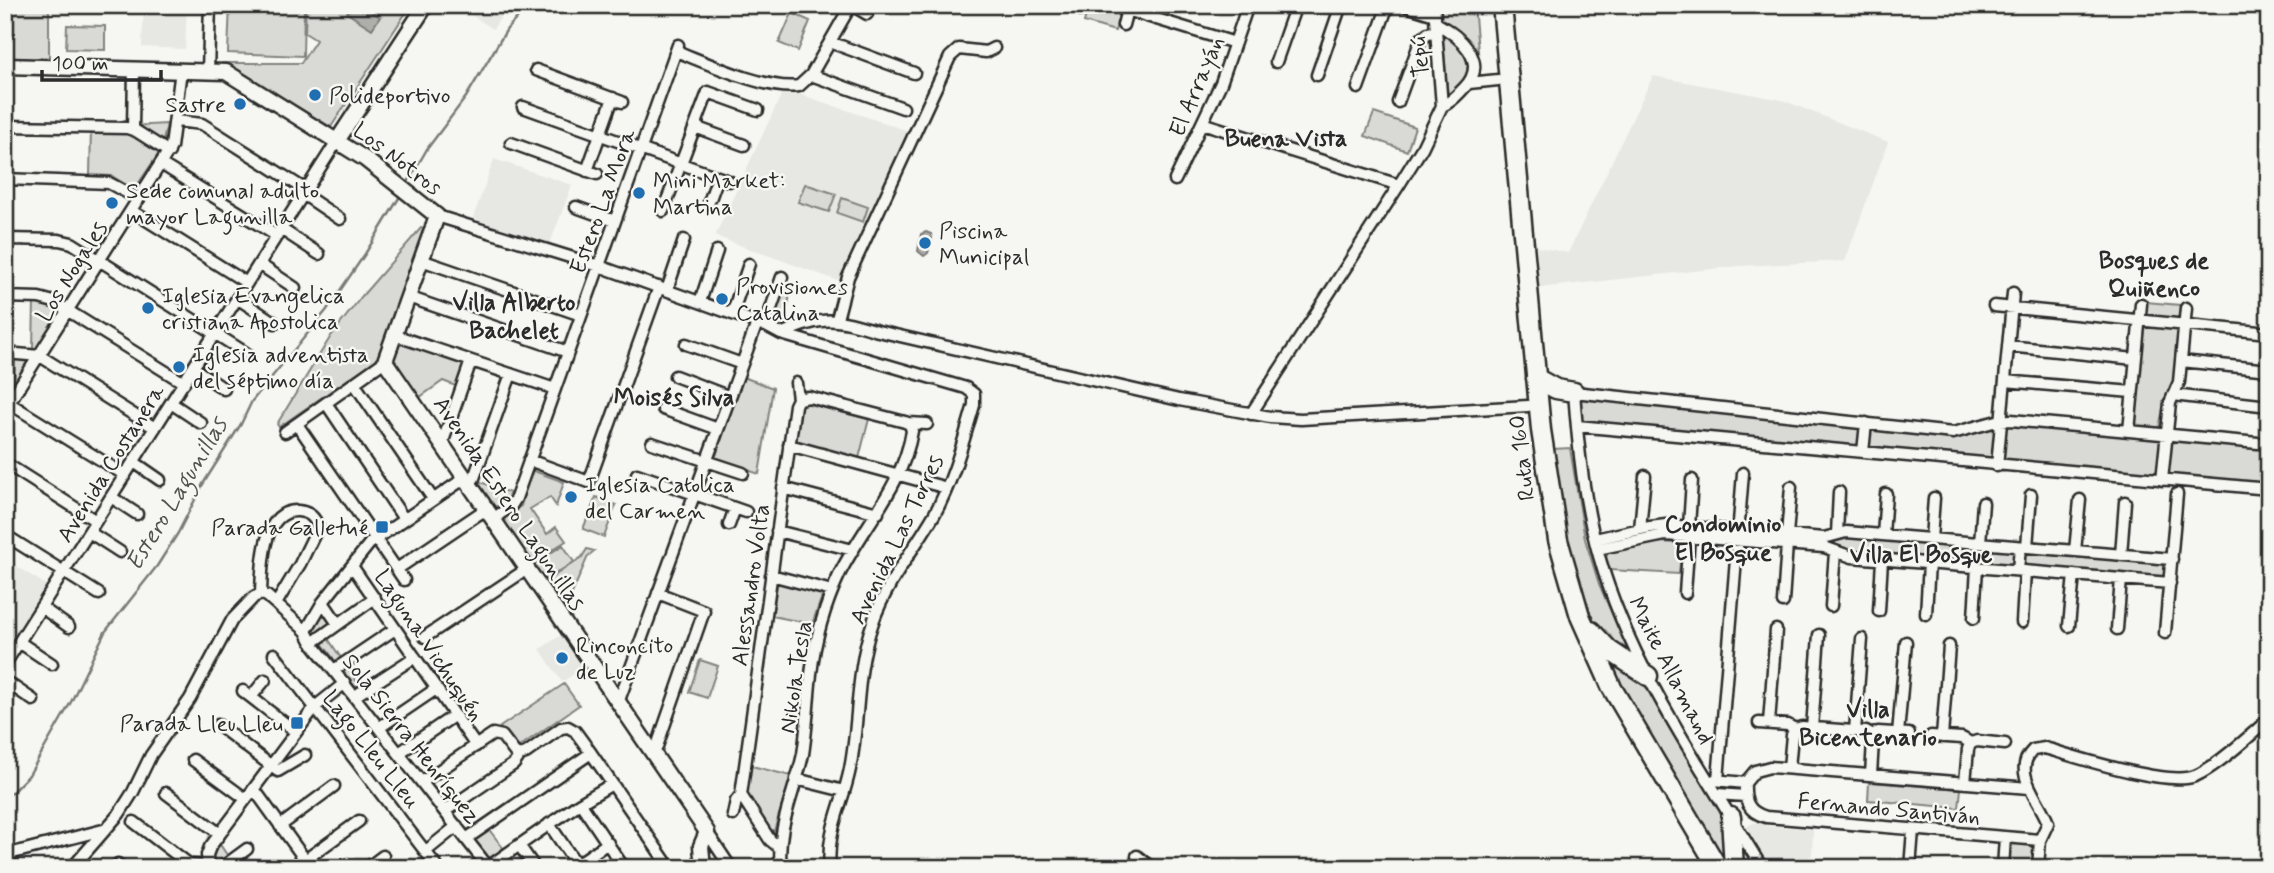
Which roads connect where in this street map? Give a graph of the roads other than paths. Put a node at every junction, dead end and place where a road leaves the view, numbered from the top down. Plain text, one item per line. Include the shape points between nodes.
1 (209, 5) edge
2 (426, 5) edge
3 (851, 5) edge
4 (1248, 5) edge
5 (1296, 5) edge
6 (1341, 5) edge
7 (1388, 5) edge
8 (1403, 5) edge
9 (1128, 8) edge
10 (1501, 8) edge
11 (867, 15) dead end
12 (1435, 19) edge
13 (1123, 25) dead end
14 (830, 43) junction
15 (1235, 43) junction
16 (994, 48) dead end
17 (1276, 62) dead end
18 (5, 66) edge
19 (134, 69) junction
20 (181, 70) junction
21 (208, 71) junction
22 (536, 71) dead end
23 (914, 73) dead end
24 (811, 75) junction
25 (1317, 75) dead end
26 (1498, 80) junction
27 (1469, 83) junction
28 (1358, 88) dead end
29 (1398, 102) dead end
30 (1443, 106) junction
31 (523, 107) dead end
32 (904, 108) dead end
33 (758, 110) dead end
34 (176, 121) junction
35 (1202, 123) junction
36 (5, 126) edge
37 (695, 127) junction
38 (133, 129) junction
39 (600, 134) junction
40 (337, 141) junction
41 (511, 143) dead end
42 (744, 145) dead end
43 (641, 149) junction
44 (169, 152) junction
45 (161, 164) junction
46 (681, 164) junction
47 (718, 177) junction
48 (5, 179) edge
49 (1175, 180) dead end
50 (729, 181) dead end
51 (1399, 186) junction
52 (304, 192) junction
53 (139, 199) junction
54 (709, 202) dead end
55 (576, 207) dead end
56 (132, 211) junction
57 (663, 211) dead end
58 (437, 216) junction
59 (340, 219) dead end
60 (615, 221) junction
61 (279, 232) junction
62 (5, 239) edge
63 (684, 240) dead end
64 (717, 251) dead end
65 (319, 254) dead end
66 (100, 260) junction
67 (421, 260) junction
68 (259, 264) junction
69 (749, 264) dead end
70 (599, 266) junction
71 (782, 277) dead end
72 (247, 282) junction
73 (295, 288) dead end
74 (663, 289) junction
75 (2013, 293) dead end
76 (5, 297) edge
77 (408, 297) junction
78 (237, 298) junction
79 (700, 302) junction
80 (2141, 304) dead end
81 (1994, 306) dead end
82 (2012, 308) junction
83 (2186, 308) dead end
84 (68, 311) junction
85 (732, 314) junction
86 (581, 315) junction
87 (837, 319) junction
88 (2139, 320) junction
89 (275, 323) dead end
90 (761, 324) junction
91 (2184, 325) junction
92 (216, 332) junction
93 (2269, 333) edge
94 (781, 334) junction
95 (394, 335) junction
96 (686, 344) dead end
97 (2008, 346) junction
98 (568, 352) junction
99 (5, 353) edge
100 (246, 353) dead end
101 (40, 356) junction
102 (2135, 359) junction
103 (385, 361) junction
104 (471, 361) junction
105 (2181, 361) junction
106 (742, 364) junction
107 (193, 368) junction
108 (2269, 370) edge
109 (511, 374) junction
110 (675, 376) dead end
111 (1536, 378) junction
112 (2005, 381) junction
113 (184, 383) junction
114 (354, 383) junction
115 (796, 383) dead end
116 (224, 389) dead end
117 (555, 389) junction
118 (1574, 392) junction
119 (2132, 392) junction
120 (974, 394) joint
121 (2173, 395) junction
122 (730, 397) junction
123 (798, 399) junction
124 (171, 403) junction
125 (326, 403) junction
126 (7, 406) edge
127 (1528, 406) junction
128 (2269, 406) edge
129 (663, 409) dead end
130 (1251, 414) junction
131 (2001, 420) junction
132 (201, 423) dead end
133 (1866, 423) junction
134 (297, 424) junction
135 (927, 424) dead end
136 (910, 425) junction
137 (1577, 426) junction
138 (155, 428) junction
139 (718, 429) junction
140 (2129, 431) junction
141 (285, 432) dead end
142 (2167, 434) junction
143 (652, 443) dead end
144 (442, 444) junction
145 (2269, 444) edge
146 (789, 445) junction
147 (1863, 452) junction
148 (529, 460) junction
149 (707, 461) junction
150 (134, 462) junction
151 (5, 463) edge
152 (1997, 466) junction
153 (743, 473) dead end
154 (1743, 473) dead end
155 (637, 474) dead end
156 (125, 475) junction
157 (899, 475) junction
158 (1644, 476) dead end
159 (160, 480) dead end
160 (1692, 480) dead end
161 (2162, 480) junction
162 (467, 481) junction
163 (1791, 486) dead end
164 (783, 488) junction
165 (947, 488) junction
166 (2269, 488) edge
167 (1839, 492) dead end
168 (1886, 494) dead end
169 (2177, 494) dead end
170 (695, 495) junction
171 (2031, 495) dead end
172 (111, 496) junction
173 (1934, 498) dead end
174 (433, 499) junction
175 (2080, 500) dead end
176 (2126, 502) dead end
177 (1983, 503) dead end
178 (734, 508) junction
179 (746, 512) dead end
180 (878, 513) junction
181 (137, 514) dead end
182 (490, 514) junction
183 (404, 519) junction
184 (96, 522) junction
185 (729, 524) dead end
186 (1640, 529) junction
187 (777, 531) junction
188 (89, 532) junction
189 (1689, 532) junction
190 (5, 534) edge
191 (1738, 535) junction
192 (1883, 535) junction
193 (1834, 536) junction
194 (376, 538) junction
195 (1787, 539) junction
196 (1931, 539) junction
197 (1980, 543) junction
198 (1596, 544) junction
199 (2024, 547) junction
200 (853, 550) junction
201 (1832, 550) junction
202 (2075, 551) junction
203 (120, 552) dead end
204 (2121, 555) junction
205 (2172, 559) junction
206 (1882, 560) junction
207 (1929, 563) junction
208 (352, 566) junction
209 (1977, 567) junction
210 (397, 569) junction
211 (527, 569) junction
212 (2022, 570) junction
213 (64, 571) junction
214 (771, 575) junction
215 (2074, 575) junction
216 (2122, 579) junction
217 (404, 580) dead end
218 (2170, 583) junction
219 (832, 591) junction
220 (658, 593) junction
221 (1685, 593) dead end
222 (99, 594) dead end
223 (261, 594) junction
224 (374, 598) junction
225 (1783, 601) dead end
226 (323, 603) junction
227 (276, 604) junction
228 (1831, 606) dead end
229 (41, 607) junction
230 (1878, 611) dead end
231 (1926, 614) dead end
232 (1580, 616) junction
233 (1974, 618) dead end
234 (2022, 622) dead end
235 (338, 624) junction
236 (2069, 626) dead end
237 (69, 627) dead end
238 (396, 628) junction
239 (2117, 629) dead end
240 (306, 631) junction
241 (1776, 631) dead end
242 (2165, 633) dead end
243 (1819, 635) dead end
244 (425, 637) dead end
245 (1862, 639) dead end
246 (19, 642) junction
247 (1906, 642) dead end
248 (312, 643) junction
249 (1949, 646) dead end
250 (274, 654) dead end
251 (415, 657) junction
252 (5, 664) edge
253 (52, 664) dead end
254 (334, 670) junction
255 (1648, 676) junction
256 (265, 680) dead end
257 (5, 681) edge
258 (345, 683) junction
259 (436, 689) junction
260 (355, 696) junction
261 (33, 700) dead end
262 (618, 703) junction
263 (315, 707) junction
264 (455, 715) junction
265 (2269, 719) edge
266 (218, 725) dead end
267 (380, 727) junction
268 (1812, 728) junction
269 (1795, 729) junction
270 (1855, 731) junction
271 (296, 732) junction
272 (1871, 735) junction
273 (1971, 743) junction
274 (2006, 744) dead end
275 (476, 746) junction
276 (399, 753) junction
277 (590, 753) junction
278 (305, 755) dead end
279 (520, 755) junction
280 (654, 755) junction
281 (192, 760) dead end
282 (270, 766) junction
283 (1789, 768) junction
284 (1871, 775) junction
285 (796, 779) junction
286 (1714, 780) junction
287 (422, 782) junction
288 (1745, 783) junction
289 (1965, 783) junction
290 (612, 784) junction
291 (334, 786) dead end
292 (2029, 788) junction
293 (254, 789) junction
294 (844, 791) junction
295 (166, 793) dead end
296 (1718, 794) junction
297 (741, 795) junction
298 (1745, 796) junction
299 (246, 799) junction
300 (581, 804) junction
301 (445, 811) junction
302 (733, 815) dead end
303 (1731, 817) junction
304 (359, 821) dead end
305 (134, 822) dead end
306 (549, 824) junction
307 (280, 826) junction
308 (457, 827) junction
309 (104, 829) junction
310 (1913, 830) junction
311 (707, 832) junction
312 (220, 834) junction
313 (2005, 837) junction
314 (466, 839) junction
315 (2040, 840) junction
316 (608, 843) junction
317 (519, 845) junction
318 (780, 848) junction
319 (247, 849) dead end
320 (1751, 849) junction
321 (426, 851) junction
322 (5, 855) edge
323 (383, 856) dead end
324 (1137, 856) dead end
325 (1733, 862) edge
326 (308, 864) edge
327 (574, 866) edge
328 (208, 867) edge
329 (489, 867) edge
330 (72, 868) edge
331 (221, 868) edge
332 (295, 868) edge
333 (367, 868) edge
334 (438, 868) edge
335 (535, 868) edge
336 (624, 868) edge
337 (670, 868) edge
338 (703, 868) edge
339 (732, 868) edge
340 (781, 868) edge
341 (830, 868) edge
342 (1152, 868) edge
343 (1705, 868) edge
344 (1718, 868) edge
345 (1762, 868) edge
346 (1910, 868) edge
347 (2003, 868) edge
348 (2038, 868) edge

1 - 21 street
2 - 40 street
3 - 11 street
3 - 14 street
4 - 15 street, El Arrayán
5 - 17 street
6 - 25 street
7 - 28 street
8 - 12 street
9 - 13 street
9 - 15 street
10 - 26 highway, Ruta 160
10 - 111 highway, Ruta 160
12 - 27 street via 1470,50
12 - 29 street via 1421,39
12 - 30 street, Tepú
14 - 23 street
14 - 24 street
15 - 35 street, El Arrayán
16 - 87 street via 986,52 958,49 950,57 848,277
18 - 19 street, Los Notros
19 - 20 street, Los Notros
19 - 38 street
20 - 21 street, Los Notros
20 - 34 street, Los Nogales
21 - 40 street, Los Notros via 232,75
22 - 39 street via 618,100
24 - 32 street
24 - 43 street, Estero La Mora via 799,86 775,84 677,48
26 - 27 street
26 - 127 highway, Ruta 160
27 - 30 street
30 - 51 street
31 - 39 street
33 - 37 street via 708,92
34 - 44 street, Los Nogales
34 - 52 street via 202,124
35 - 49 street, El Arrayán
35 - 51 street
36 - 38 street
37 - 42 street
37 - 46 street
38 - 44 street
39 - 41 street via 592,172
39 - 43 street
40 - 52 street, Avenida Costanera
40 - 58 street, Los Notros
43 - 46 street
43 - 60 street, Estero La Mora
44 - 45 street, Los Nogales
45 - 53 street, Los Nogales
45 - 61 street
46 - 47 street
46 - 57 street
47 - 50 street
47 - 54 street
48 - 53 street via 109,183
51 - 130 street
52 - 59 street
52 - 61 street, Avenida Costanera
53 - 56 street, Los Nogales
55 - 60 street
56 - 66 street, Los Nogales
56 - 72 street
58 - 67 street
58 - 70 street, Los Notros
60 - 70 street, Estero La Mora
61 - 65 street
61 - 68 street, Avenida Costanera
62 - 66 street via 64,240
63 - 74 street
64 - 79 street
66 - 84 street, Los Nogales
66 - 92 street
67 - 77 street
67 - 86 street
68 - 72 street, Avenida Costanera
68 - 73 street
69 - 85 street
70 - 74 street, Los Notros
70 - 86 street, Estero La Mora
71 - 90 street
72 - 78 street, Avenida Costanera
74 - 79 street, Los Notros
74 - 148 street via 589,482
75 - 82 street
76 - 84 street via 49,299
77 - 95 street
77 - 98 street
78 - 89 street
78 - 92 street, Avenida Costanera
79 - 85 street, Los Notros
80 - 88 street
81 - 82 street
82 - 88 street
82 - 97 street
83 - 91 street
84 - 101 street, Los Nogales
84 - 113 street
85 - 90 street, Los Notros
86 - 98 street, Estero La Mora
87 - 94 street
87 - 130 street
88 - 91 street
88 - 102 street
90 - 94 street, Los Notros
90 - 106 street
91 - 93 street
91 - 105 street
92 - 100 street
92 - 107 street, Avenida Costanera
94 - 120 street, Los Notros via 967,388
95 - 103 street
95 - 104 street
96 - 106 street
97 - 102 street
97 - 112 street
98 - 117 street, Estero La Mora
99 - 101 street
101 - 126 street, Los Nogales
101 - 138 street
102 - 119 street
103 - 114 street
103 - 144 street, Avenida Estero Lagunillas
104 - 109 street
104 - 144 street
105 - 108 street
105 - 121 street
106 - 122 street
107 - 113 street, Avenida Costanera
107 - 116 street
109 - 117 street
109 - 162 street via 474,478
110 - 122 street
111 - 118 highway
111 - 232 highway, Ruta 160 via 1553,516
112 - 119 street
112 - 131 street
113 - 124 street, Avenida Costanera
114 - 125 street
114 - 174 street
115 - 123 street, Alessandro Volta
117 - 148 street, Estero La Mora
118 - 133 street
118 - 137 street, Maite Allamand
119 - 140 street
120 - 165 street, Avenida Las Torres
121 - 128 street
121 - 142 street
122 - 139 street
123 - 136 street via 809,397
123 - 146 street, Alessandro Volta
124 - 132 street
124 - 138 street, Avenida Costanera
125 - 134 street
125 - 183 street
126 - 156 street
127 - 130 street via 1301,419
127 - 343 highway, Ruta 160 via 1547,540 1571,622 1610,708
129 - 139 street
131 - 133 street via 1953,433
131 - 140 street
131 - 152 street
133 - 147 street
134 - 141 street
134 - 194 street
135 - 136 street
136 - 157 street, Nikola Tesla via 912,434
137 - 147 street
137 - 198 street, Maite Allamand
138 - 150 street, Avenida Costanera
139 - 149 street
140 - 142 street
142 - 145 street
142 - 161 street
143 - 149 street
144 - 162 street, Avenida Estero Lagunillas
146 - 157 street
146 - 164 street, Alessandro Volta
147 - 152 street
148 - 182 street, Estero La Mora via 513,504
149 - 153 street
149 - 170 street
150 - 156 street, Avenida Costanera
150 - 159 street
151 - 184 street
152 - 161 street
154 - 191 street
155 - 170 street
156 - 172 street, Avenida Costanera
157 - 165 street
157 - 180 street, Nikola Tesla
158 - 186 street
160 - 189 street
161 - 166 street
162 - 174 street
162 - 182 street, Avenida Estero Lagunillas
163 - 195 street
164 - 180 street
164 - 187 street, Alessandro Volta
165 - 294 street, Avenida Las Torres via 890,585 870,631
167 - 193 street
168 - 192 street
169 - 205 street
170 - 178 street
170 - 220 street
171 - 199 street
172 - 181 street
172 - 184 street, Avenida Costanera
173 - 196 street
174 - 183 street
175 - 202 street
176 - 204 street
177 - 197 street
178 - 179 street
178 - 185 street
180 - 200 street, Nikola Tesla
182 - 210 street, Estero La Mora
182 - 211 street, Avenida Estero Lagunillas
183 - 194 street
184 - 188 street, Avenida Costanera
186 - 189 street via 1658,525
186 - 198 street
187 - 200 street
187 - 214 street, Alessandro Volta
188 - 203 street
188 - 213 street, Avenida Costanera
189 - 191 street
189 - 198 street
189 - 221 street
190 - 213 street
191 - 195 street
191 - 286 street
192 - 193 street via 1846,532
192 - 196 street
193 - 195 street
193 - 201 street
194 - 208 street
194 - 210 street
195 - 201 street
195 - 225 street
196 - 197 street
197 - 199 street
198 - 255 street, Maite Allamand via 1618,610
199 - 202 street
199 - 212 street
200 - 219 street, Nikola Tesla
201 - 206 street
201 - 228 street
202 - 204 street
204 - 205 street
205 - 218 street
206 - 207 street
206 - 230 street
207 - 209 street
207 - 231 street
208 - 224 street, Laguna Vichuquén
208 - 226 street
209 - 212 street
209 - 233 street
210 - 217 street
211 - 244 street
211 - 262 street, Avenida Estero Lagunillas
212 - 215 street
212 - 234 street
213 - 222 street
213 - 229 street, Avenida Costanera
214 - 219 street
214 - 297 street, Alessandro Volta
215 - 216 street
215 - 236 street
216 - 218 street
216 - 239 street
218 - 242 street
219 - 285 street, Nikola Tesla via 815,649
220 - 262 street
220 - 280 street via 704,611
223 - 227 street
223 - 227 street via 262,557 274,524 284,513 310,514 318,527
223 - 309 street via 232,620 190,699 151,755 119,814
224 - 235 street
224 - 238 street, Laguna Vichuquén
226 - 235 street
226 - 240 street
227 - 240 street
229 - 237 street
229 - 246 street, Avenida Costanera
232 - 255 highway via 1603,645
232 - 344 highway, Ruta 160 via 1622,707
235 - 248 street
238 - 251 street, Laguna Vichuquén
238 - 254 street
240 - 248 street, Sola Sierra Henríquez
241 - 269 street via 1764,723
243 - 268 street
245 - 270 street
246 - 252 street, Avenida Costanera
246 - 253 street
247 - 272 street via 1904,734
248 - 254 street, Sola Sierra Henríquez
249 - 273 street via 1936,736
250 - 263 street, Lago Lleu Lleu
251 - 259 street, Laguna Vichuquén
251 - 260 street
254 - 258 street, Sola Sierra Henríquez
255 - 286 street, Maite Allamand
256 - 271 street via 247,694
257 - 261 street
258 - 260 street, Sola Sierra Henríquez
258 - 263 street
259 - 264 street, Laguna Vichuquén
259 - 267 street
260 - 267 street, Sola Sierra Henríquez
262 - 280 street, Avenida Estero Lagunillas
263 - 271 street
263 - 321 street, Lago Lleu Lleu
264 - 275 street, Laguna Vichuquén
264 - 276 street
265 - 292 street via 2200,773 2184,778 2037,748 2025,762
266 - 282 street
267 - 276 street, Sola Sierra Henríquez
268 - 269 street
268 - 270 street
269 - 283 street
270 - 272 street
271 - 282 street
272 - 284 street
273 - 274 street
273 - 289 street
275 - 279 street via 498,734
275 - 287 street
276 - 287 street, Sola Sierra Henríquez
277 - 279 street via 568,727
277 - 290 street
277 - 314 street
278 - 282 street via 280,772
279 - 301 street via 514,764
280 - 311 street, Avenida Estero Lagunillas
281 - 299 street
282 - 293 street
283 - 284 street
283 - 288 street via 1761,768
284 - 289 street
285 - 294 street
285 - 318 street, Nikola Tesla
286 - 288 street
286 - 296 street, Maite Allamand
287 - 301 street, Sola Sierra Henríquez
288 - 298 street
289 - 292 street
290 - 300 street
290 - 337 street
291 - 307 street
292 - 315 street via 2048,823
293 - 299 street
293 - 307 street
294 - 341 street, Avenida Las Torres via 830,834
295 - 312 street
296 - 298 street
296 - 303 street, Maite Allamand
297 - 302 street, Alessandro Volta
297 - 318 street
298 - 310 street, Fernando Santiván via 1752,811 1766,817
299 - 312 street
300 - 306 street
300 - 316 street
301 - 308 street, Sola Sierra Henríquez
303 - 320 street, Maite Allamand
303 - 325 highway
304 - 326 street
305 - 328 street via 190,866
306 - 317 street
306 - 327 street
307 - 326 street
308 - 314 street, Sola Sierra Henríquez
308 - 321 street
309 - 322 street
309 - 330 street
310 - 313 street, Fernando Santiván
310 - 346 street
311 - 338 street via 701,846
311 - 339 street, Avenida Estero Lagunillas
312 - 328 street via 208,851
313 - 315 street, Fernando Santiván
313 - 347 street
314 - 329 street, Sola Sierra Henríquez
315 - 348 street
316 - 327 street
316 - 336 street
317 - 329 street
317 - 335 street
318 - 340 street, Nikola Tesla
319 - 331 street
320 - 325 highway via 1740,851
320 - 345 street, Maite Allamand
321 - 334 street, Lago Lleu Lleu
323 - 333 street
324 - 342 street
326 - 332 street

